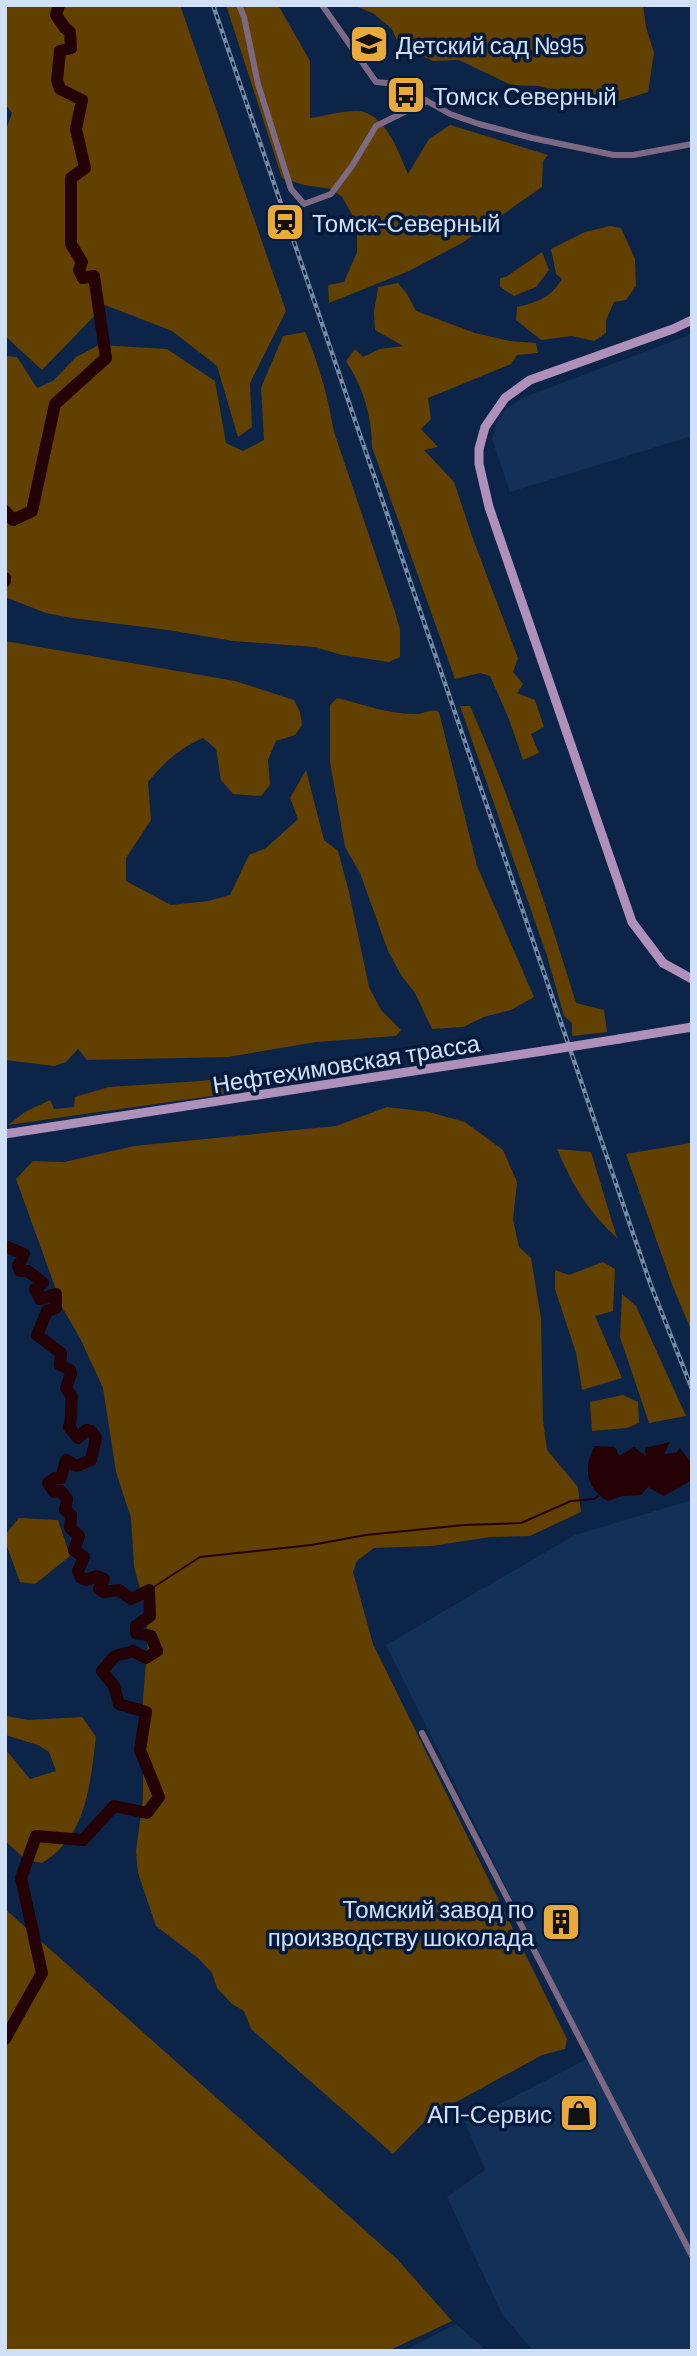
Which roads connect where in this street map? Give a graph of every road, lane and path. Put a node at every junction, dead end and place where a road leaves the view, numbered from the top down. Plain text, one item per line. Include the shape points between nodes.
1 (239, 5) edge
2 (322, 5) edge
3 (427, 101) junction
4 (692, 144) edge
5 (692, 320) edge
6 (692, 979) edge
7 (692, 1027) edge
8 (5, 1134) edge
9 (422, 1732) dead end
10 (692, 2256) edge

1 - 3 street via 291,189 304,204 331,194 376,126
2 - 3 street via 376,82 397,84
3 - 4 street via 479,124 614,155
5 - 6 street via 523,384 499,404 485,427 479,464 489,507 632,922 663,963
7 - 8 street, Нефтехимовская трасса, bridge
9 - 10 street

